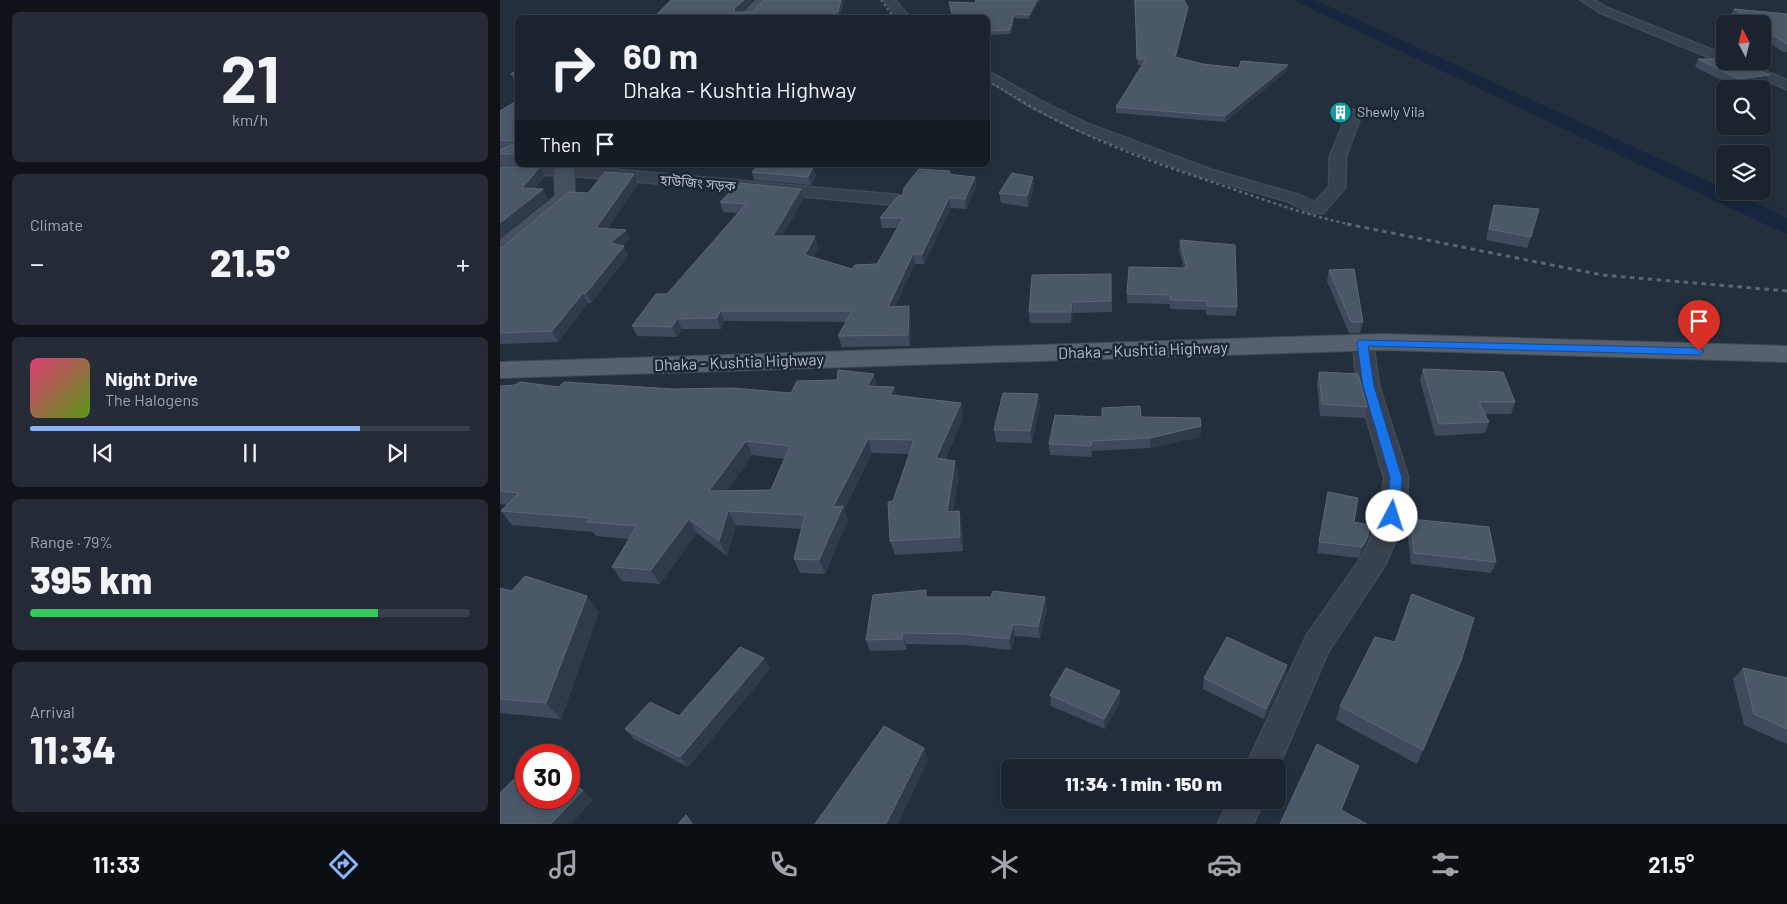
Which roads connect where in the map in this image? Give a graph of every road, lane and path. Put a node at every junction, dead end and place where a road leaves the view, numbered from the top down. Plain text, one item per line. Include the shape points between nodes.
1 (764, 0) edge
2 (889, 0) edge
3 (1586, 0) edge
4 (748, 15) edge
5 (902, 15) edge
6 (1716, 55) edge
7 (1752, 70) edge
8 (990, 76) edge
9 (1787, 84) edge
10 (1354, 113) dead end
11 (566, 168) edge
12 (500, 170) edge
13 (897, 200) edge
14 (500, 251) edge
15 (1363, 343) junction
16 (1787, 354) edge
17 (500, 370) edge
18 (1265, 759) edge
19 (1242, 809) edge
20 (1235, 824) edge

1 - 4 main road
2 - 5 street
3 - 6 street via 1603,10
7 - 9 street
8 - 10 street via 1083,127 1206,173 1293,198 1317,209 1336,188 1338,156
11 - 12 street, হাউজিং সড়ক
11 - 13 street, হাউজিং সড়ক
11 - 14 main road via 565,198
15 - 16 main road, Dhaka - Kushtia Highway
15 - 17 main road, Dhaka - Kushtia Highway
15 - 18 street via 1368,386 1396,478 1392,516 1376,557 1317,644
19 - 20 street

